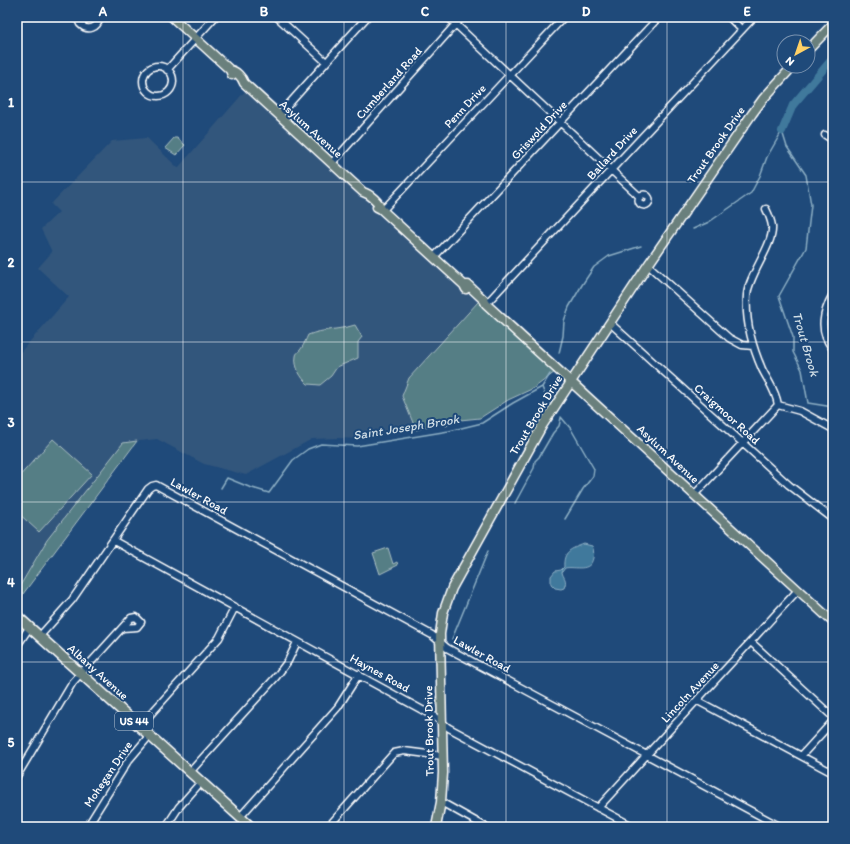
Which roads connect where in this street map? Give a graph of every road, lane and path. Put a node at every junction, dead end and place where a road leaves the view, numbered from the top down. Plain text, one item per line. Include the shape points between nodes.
1 (77, 17) edge
2 (100, 17) edge
3 (172, 17) edge
4 (215, 17) edge
5 (277, 17) edge
6 (367, 17) edge
7 (448, 17) edge
8 (462, 17) edge
9 (564, 17) edge
10 (659, 17) edge
11 (729, 17) edge
12 (754, 17) edge
13 (456, 24) junction
14 (833, 24) edge
15 (742, 30) junction
16 (195, 39) junction
17 (816, 42) edge
18 (326, 62) junction
19 (168, 70) junction
20 (510, 74) junction
21 (786, 74) edge
22 (279, 115) junction
23 (560, 123) junction
24 (825, 135) dead end
25 (833, 140) edge
26 (332, 163) junction
27 (611, 170) junction
28 (640, 197) dead end
29 (766, 209) dead end
30 (382, 210) junction
31 (434, 257) junction
32 (648, 265) junction
33 (833, 294) edge
34 (486, 304) junction
35 (610, 323) junction
36 (753, 346) junction
37 (833, 349) edge
38 (570, 381) junction
39 (778, 405) junction
40 (833, 430) edge
41 (742, 443) junction
42 (694, 495) junction
43 (833, 519) edge
44 (114, 541) junction
45 (798, 590) junction
46 (235, 608) junction
47 (17, 616) edge
48 (833, 622) edge
49 (29, 628) junction
50 (122, 628) dead end
51 (39, 637) junction
52 (298, 642) junction
53 (751, 642) junction
54 (440, 643) junction
55 (17, 646) edge
56 (81, 674) junction
57 (359, 674) junction
58 (698, 701) junction
59 (833, 717) edge
60 (833, 721) edge
61 (442, 722) junction
62 (140, 726) junction
63 (150, 735) junction
64 (646, 755) junction
65 (443, 756) junction
66 (802, 756) junction
67 (190, 772) junction
68 (833, 773) edge
69 (17, 776) edge
70 (201, 782) junction
71 (441, 802) junction
72 (598, 808) junction
73 (240, 817) junction
74 (87, 827) edge
75 (166, 827) edge
76 (251, 827) edge
77 (328, 827) edge
78 (436, 827) edge
79 (486, 827) edge
80 (634, 827) edge
81 (781, 827) edge

1 - 2 street via 80,24 87,28 95,26
3 - 16 main road, Asylum Avenue
4 - 16 street
5 - 18 street
6 - 18 street
7 - 13 street
8 - 13 street, Cumberland Road
9 - 20 street, Penn Drive
10 - 23 street, Griswold Drive
11 - 15 street
12 - 15 street, Ballard Drive
13 - 20 street
13 - 26 street, Cumberland Road
14 - 17 main road
15 - 27 street, Ballard Drive
16 - 19 street
16 - 22 main road, Asylum Avenue
18 - 22 street
19 - 19 street via 156,67 146,73 144,84 150,93 161,96 169,91 172,80
20 - 23 street
20 - 30 street, Penn Drive
21 - 32 main road, Trout Brook Drive via 752,114
22 - 26 main road, Asylum Avenue
23 - 27 street
23 - 31 street, Griswold Drive
24 - 25 street
26 - 30 main road, Asylum Avenue via 363,192 364,196
27 - 28 street
27 - 34 street, Ballard Drive
29 - 36 street via 772,231 747,294
30 - 31 main road, Asylum Avenue
31 - 34 main road, Asylum Avenue via 481,303
32 - 35 main road, Trout Brook Drive
32 - 36 street via 728,338 742,345
33 - 37 street via 823,320 826,338
34 - 38 main road, Asylum Avenue
35 - 38 main road, Trout Brook Drive
35 - 41 street, Craigmoor Road
36 - 39 street via 775,392
38 - 42 main road, Asylum Avenue
38 - 54 main road, Trout Brook Drive via 542,426 452,588 442,617
39 - 40 street via 800,411
39 - 41 street
41 - 42 street
41 - 43 street, Craigmoor Road via 789,485
42 - 45 main road, Asylum Avenue
44 - 46 street, Haynes Road
44 - 51 street via 72,600
44 - 54 street, Lawler Road via 148,489 154,485 158,486 432,635
45 - 48 main road, Asylum Avenue
45 - 53 street, Lincoln Avenue
46 - 52 street, Haynes Road
46 - 62 street via 219,638
47 - 49 highway, Albany Avenue / US 44
49 - 51 highway, Albany Avenue / US 44
49 - 55 street
50 - 56 street
51 - 56 highway, Albany Avenue / US 44
52 - 57 street, Haynes Road
52 - 67 street via 276,677
53 - 58 street, Lincoln Avenue
53 - 59 street
54 - 61 main road, Trout Brook Drive
54 - 64 street, Lawler Road
56 - 62 highway, Albany Avenue / US 44
56 - 69 street via 73,682
57 - 61 street, Haynes Road
57 - 73 street via 338,707
58 - 64 street, Lincoln Avenue
58 - 66 street
60 - 66 street
61 - 65 main road, Trout Brook Drive
61 - 72 street, Haynes Road
62 - 63 highway, Albany Avenue / US 44
63 - 67 highway, Albany Avenue / US 44
63 - 74 street, Mohegan Drive via 128,761
64 - 72 street, Lincoln Avenue
64 - 81 street, Lawler Road
65 - 71 main road, Trout Brook Drive
65 - 77 street via 404,751 394,753
66 - 68 street
67 - 70 highway, Albany Avenue / US 44
70 - 73 highway, Albany Avenue / US 44
70 - 75 street via 178,807
71 - 78 main road, Trout Brook Drive
71 - 79 street
72 - 80 street, Haynes Road
73 - 76 highway, Albany Avenue / US 44

